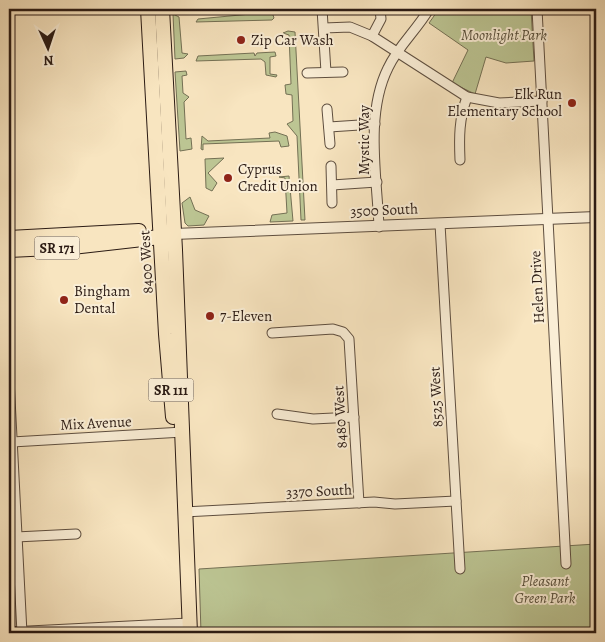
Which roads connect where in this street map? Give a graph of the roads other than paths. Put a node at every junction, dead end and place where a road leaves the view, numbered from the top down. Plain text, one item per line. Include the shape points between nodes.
1 (148, 9) edge
2 (162, 9) edge
3 (322, 9) edge
4 (380, 9) edge
5 (429, 9) edge
6 (537, 9) edge
7 (324, 28) junction
8 (372, 36) junction
9 (397, 52) junction
10 (326, 72) junction
11 (343, 72) dead end
12 (307, 73) dead end
13 (467, 97) junction
14 (542, 101) junction
15 (327, 109) dead end
16 (375, 124) junction
17 (329, 127) junction
18 (330, 144) dead end
19 (460, 160) dead end
20 (330, 166) dead end
21 (377, 182) junction
22 (332, 185) junction
23 (332, 203) dead end
24 (596, 217) edge
25 (548, 219) junction
26 (440, 224) junction
27 (380, 227) junction
28 (165, 235) junction
29 (9, 238) edge
30 (9, 250) edge
31 (272, 333) dead end
32 (9, 379) edge
33 (277, 414) dead end
34 (354, 417) junction
35 (179, 432) junction
36 (12, 442) junction
37 (456, 501) junction
38 (359, 503) junction
39 (184, 512) junction
40 (76, 534) dead end
41 (16, 537) junction
42 (566, 564) dead end
43 (460, 569) dead end
44 (189, 628) edge
45 (9, 632) edge
46 (22, 632) edge

1 - 28 main road, 8400 West / SR 111
2 - 28 main road, 8400 West / SR 111
3 - 7 street
4 - 8 street via 381,19
5 - 9 street, Mystic Way
6 - 14 street, Helen Drive
7 - 8 street via 350,27
7 - 10 street
8 - 9 street
9 - 13 street
9 - 16 street, Mystic Way via 377,99
10 - 11 street
10 - 12 street
13 - 14 street via 498,103
13 - 19 street via 459,126
14 - 25 street, Helen Drive
15 - 17 street
16 - 17 street
16 - 21 street, Mystic Way
17 - 18 street
20 - 22 street
21 - 22 street
21 - 27 street, Mystic Way
22 - 23 street
24 - 25 street, 3500 South
25 - 26 street, 3500 South
25 - 42 street, Helen Drive
26 - 27 street, 3500 South
26 - 37 street, 8525 West
27 - 28 street, 3500 South
28 - 29 main road, 3500 South / SR 171 via 119,231
28 - 30 main road, 3500 South / SR 171 via 72,247
28 - 35 main road, 8400 West / SR 111
31 - 34 street, 8480 West via 333,329 347,335
32 - 36 street
33 - 34 street via 303,419
34 - 38 street, 8480 West
35 - 36 street, Mix Avenue
35 - 39 main road, 8400 West / SR 111
36 - 41 street
37 - 38 street, 3370 South
37 - 43 street, 8525 West
38 - 39 street, 3370 South
39 - 44 main road, 8400 West / SR 111
40 - 41 street
41 - 46 street
44 - 46 street
45 - 46 street

